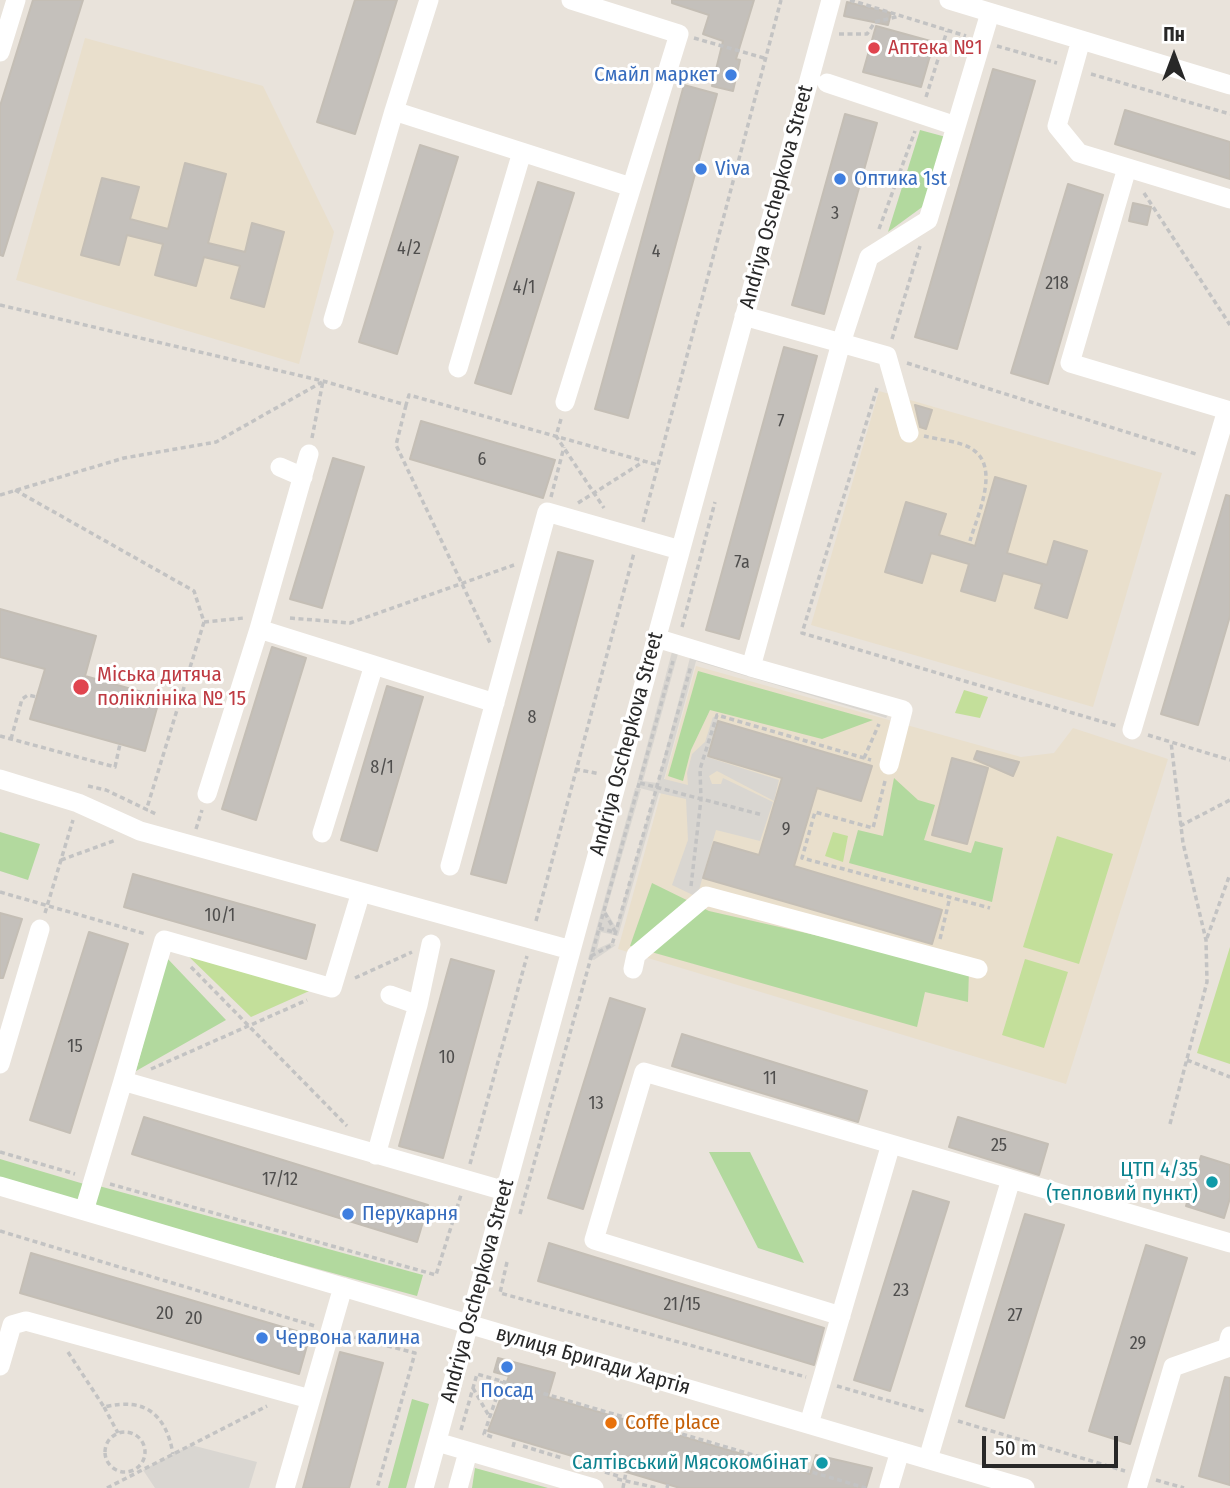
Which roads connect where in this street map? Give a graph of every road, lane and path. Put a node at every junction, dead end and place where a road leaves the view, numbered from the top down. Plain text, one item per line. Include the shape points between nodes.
1 (16, 0) edge
2 (429, 0) edge
3 (571, 0) edge
4 (781, 0) edge
5 (831, 0) edge
6 (850, 0) edge
7 (949, 0) edge
8 (990, 12) junction
9 (901, 16) junction
10 (947, 30) junction
11 (679, 34) junction
12 (837, 34) dead end
13 (2, 41) edge
14 (982, 41) junction
15 (1089, 42) junction
16 (765, 58) junction
17 (1073, 68) junction
18 (1230, 68) edge
19 (827, 83) dead end
20 (1230, 85) edge
21 (394, 111) junction
22 (921, 114) junction
23 (1230, 114) edge
24 (956, 125) junction
25 (522, 152) junction
26 (1127, 168) junction
27 (631, 187) junction
28 (1230, 199) edge
29 (928, 220) junction
30 (869, 257) junction
31 (0, 305) edge
32 (744, 316) junction
33 (332, 320) dead end
34 (1230, 325) edge
35 (841, 343) junction
36 (887, 356) junction
37 (458, 368) dead end
38 (323, 382) junction
39 (565, 402) joint
40 (407, 405) junction
41 (1229, 411) edge
42 (909, 433) joint
43 (556, 436) junction
44 (564, 447) junction
45 (309, 454) joint
46 (1213, 459) junction
47 (644, 461) junction
48 (658, 465) junction
49 (280, 467) dead end
50 (303, 477) junction
51 (15, 490) junction
52 (594, 493) junction
53 (0, 495) edge
54 (553, 514) junction
55 (630, 536) junction
56 (970, 541) dead end
57 (680, 550) junction
58 (535, 557) junction
59 (464, 583) junction
60 (204, 622) junction
61 (261, 622) junction
62 (656, 638) junction
63 (686, 648) junction
64 (374, 665) junction
65 (751, 667) junction
66 (503, 673) junction
67 (37, 697) dead end
68 (495, 703) junction
69 (1132, 730) junction
70 (0, 736) edge
71 (11, 739) junction
72 (1171, 742) junction
73 (120, 744) dead end
74 (1230, 760) edge
75 (889, 765) junction
76 (575, 769) junction
77 (605, 775) dead end
78 (0, 779) edge
79 (640, 783) junction
80 (658, 788) junction
81 (207, 794) joint
82 (701, 799) junction
83 (1230, 800) edge
84 (78, 803) junction
85 (763, 815) dead end
86 (1180, 826) junction
87 (140, 831) junction
88 (322, 833) dead end
89 (192, 845) junction
90 (61, 860) junction
91 (450, 866) dead end
92 (1230, 874) edge
93 (0, 892) edge
94 (361, 892) junction
95 (706, 896) junction
96 (950, 897) junction
97 (47, 905) junction
98 (990, 908) dead end
99 (604, 912) junction
100 (599, 928) junction
101 (40, 929) joint
102 (616, 933) junction
103 (532, 939) junction
104 (164, 940) junction
105 (1206, 940) junction
106 (431, 944) joint
107 (571, 950) junction
108 (592, 956) junction
109 (935, 958) junction
110 (633, 969) dead end
111 (978, 969) dead end
112 (332, 988) junction
113 (390, 995) dead end
114 (418, 1004) junction
115 (248, 1026) junction
116 (1187, 1060) junction
117 (0, 1064) edge
118 (1230, 1077) edge
119 (123, 1081) junction
120 (1170, 1124) dead end
121 (891, 1144) junction
122 (0, 1152) edge
123 (376, 1155) junction
124 (1011, 1179) junction
125 (94, 1180) junction
126 (466, 1180) junction
127 (0, 1186) edge
128 (505, 1191) junction
129 (84, 1211) junction
130 (517, 1225) dead end
131 (0, 1231) edge
132 (1230, 1243) edge
133 (508, 1260) dead end
134 (343, 1287) junction
135 (841, 1316) junction
136 (469, 1324) junction
137 (53, 1328) junction
138 (330, 1331) junction
139 (1230, 1336) edge
140 (0, 1366) edge
141 (477, 1374) dead end
142 (502, 1381) junction
143 (822, 1381) junction
144 (473, 1388) dead end
145 (290, 1394) junction
146 (310, 1399) junction
147 (104, 1407) junction
148 (941, 1416) junction
149 (490, 1418) junction
150 (809, 1424) junction
151 (118, 1434) junction
152 (497, 1438) dead end
153 (437, 1442) junction
154 (510, 1443) dead end
155 (900, 1451) junction
156 (468, 1452) junction
157 (173, 1454) junction
158 (566, 1459) dead end
159 (928, 1460) junction
160 (589, 1468) dead end
161 (134, 1472) junction
162 (626, 1472) dead end
163 (624, 1481) junction
164 (1160, 1481) junction
165 (1139, 1482) edge
166 (107, 1488) edge
167 (285, 1488) edge
168 (377, 1488) edge
169 (424, 1488) edge
170 (458, 1488) edge
171 (594, 1488) edge
172 (623, 1488) edge
173 (658, 1488) edge
174 (866, 1488) edge
175 (889, 1488) edge
176 (1025, 1488) edge
177 (1160, 1488) edge
178 (1184, 1488) edge

1 - 13 street
2 - 21 street
3 - 11 street
4 - 16 path
5 - 32 street, Andriya Oschepkova Street
6 - 9 path
7 - 8 street
8 - 14 street
8 - 15 street
9 - 10 path
9 - 12 path via 875,22 867,34
10 - 14 path
10 - 22 path
11 - 16 path
11 - 27 street
14 - 17 path
14 - 24 street
15 - 17 street
15 - 18 street
15 - 20 street
16 - 48 path
17 - 23 path
17 - 26 street via 1056,126 1079,153
19 - 22 street
21 - 25 street
21 - 33 street
22 - 24 street
22 - 30 path
24 - 29 street
25 - 27 street
25 - 37 street
26 - 28 street
26 - 34 path
26 - 41 street via 1070,363
27 - 39 street
29 - 30 street
29 - 36 path
30 - 35 street
31 - 38 path
32 - 35 street
32 - 57 street, Andriya Oschepkova Street
35 - 36 street
35 - 65 street
36 - 42 street
36 - 46 path
36 - 69 path via 802,633
38 - 40 path
38 - 45 path
38 - 51 path via 216,442 124,458
39 - 43 path
40 - 43 path via 409,395
40 - 59 path via 396,446
41 - 46 street
42 - 56 path via 973,449 981,459 987,472
43 - 44 path
43 - 47 path
44 - 52 path
44 - 54 path
45 - 50 street
46 - 69 street
47 - 48 path
47 - 52 path
48 - 55 path
49 - 50 street
50 - 61 street
51 - 53 path
51 - 60 path via 194,592
52 - 54 path
52 - 55 path
54 - 55 street
54 - 58 street
55 - 57 street
55 - 76 path
57 - 62 street, Andriya Oschepkova Street
58 - 59 path
58 - 66 street
59 - 61 path via 350,623
59 - 66 path
60 - 61 path
60 - 87 path
61 - 64 street
61 - 81 street
62 - 63 street
62 - 107 street, Andriya Oschepkova Street
63 - 65 street
63 - 79 path
63 - 80 path
64 - 68 street
64 - 88 street
65 - 75 street via 903,710
66 - 68 street
67 - 71 path via 22,699
68 - 91 street
69 - 72 path
70 - 71 path
71 - 73 path via 115,767
72 - 74 path
72 - 86 path
75 - 82 path via 718,715 700,769
75 - 96 path via 873,828 815,812 802,858
76 - 77 path
76 - 103 path
78 - 84 street
79 - 80 path
79 - 99 path
80 - 82 path
80 - 102 path
81 - 89 path
82 - 85 path
82 - 95 path via 689,885
83 - 86 path
84 - 87 street
84 - 90 path
86 - 105 path
87 - 89 street
87 - 90 path
89 - 94 street
90 - 97 path
92 - 105 path
93 - 97 path
94 - 103 street
94 - 112 street
95 - 109 street
95 - 110 street via 636,955
96 - 98 path
96 - 109 path
97 - 101 path
97 - 104 path
99 - 100 path
99 - 102 path
100 - 102 path
100 - 108 path
101 - 117 street
102 - 108 path via 612,945
103 - 107 street
103 - 126 path
104 - 112 street
104 - 115 path
104 - 119 street
105 - 116 path via 1207,982
106 - 112 path
106 - 114 street
107 - 128 street, Andriya Oschepkova Street
108 - 130 path
109 - 111 street
112 - 115 path
113 - 114 street
114 - 123 street
115 - 119 path
115 - 123 path
116 - 118 path
116 - 120 path
119 - 123 street
119 - 125 street
121 - 124 street
121 - 135 street
121 - 135 street via 644,1072 594,1240
122 - 125 path
123 - 126 street
124 - 132 street
124 - 148 street
125 - 126 path via 436,1275
125 - 129 street
126 - 128 street
127 - 129 street, вулиця Бригади Хартія
128 - 136 street, Andriya Oschepkova Street
129 - 134 street, вулиця Бригади Хартія
131 - 138 path
133 - 143 path via 500,1293
134 - 136 street, вулиця Бригади Хартія
134 - 138 street
135 - 143 street
136 - 150 street, вулиця Бригади Хартія
136 - 153 street, Andriya Oschepkova Street
137 - 140 street via 26,1321 12,1325
137 - 145 street
137 - 147 path
138 - 146 street
138 - 168 path via 415,1353
139 - 165 street via 1227,1348 1173,1367
141 - 142 path
142 - 149 path
142 - 174 path
143 - 148 path
143 - 150 street
144 - 149 path
145 - 146 street
145 - 157 path
146 - 167 street
147 - 151 path
147 - 157 path via 123,1403 149,1409 170,1433
148 - 159 street
148 - 165 path
149 - 152 path via 484,1434
150 - 155 street, вулиця Бригади Хартія
151 - 161 path via 134,1434 142,1443 144,1455
151 - 161 path via 106,1445 106,1458 120,1471
153 - 156 street
153 - 169 street, Andriya Oschepkova Street
154 - 158 path
155 - 159 street, вулиця Бригади Хартія
155 - 175 street
156 - 170 street
156 - 171 street
157 - 161 path
159 - 176 street, вулиця Бригади Хартія
160 - 163 path via 587,1471 595,1469
161 - 166 path
162 - 163 path
163 - 172 path
163 - 173 path
164 - 165 path
164 - 177 path
164 - 178 path

